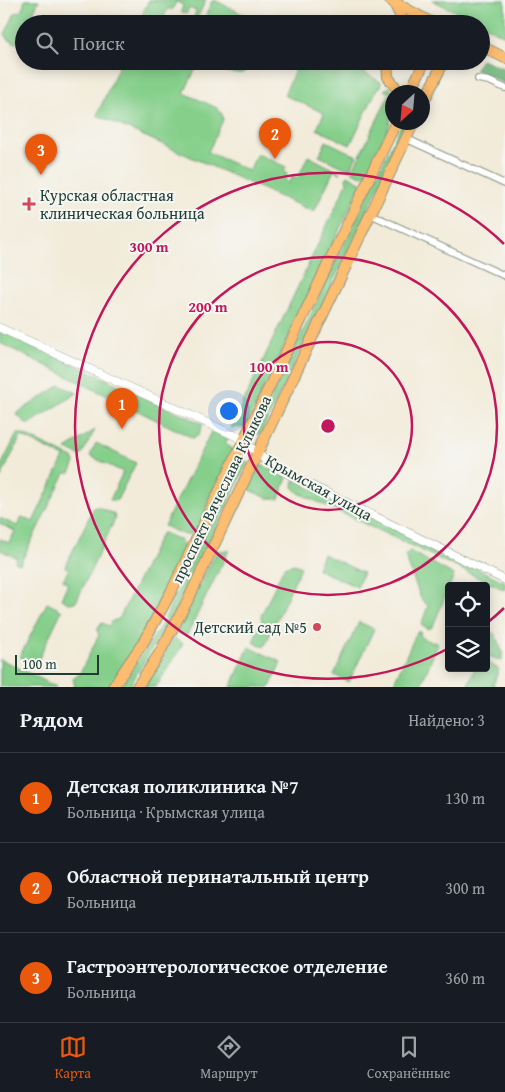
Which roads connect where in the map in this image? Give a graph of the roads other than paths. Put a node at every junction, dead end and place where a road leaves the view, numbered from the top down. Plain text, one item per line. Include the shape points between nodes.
1 (392, 2) edge
2 (397, 15) edge
3 (417, 15) edge
4 (490, 50) edge
5 (505, 58) edge
6 (388, 70) edge
7 (421, 70) edge
8 (440, 70) edge
9 (478, 79) dead end
10 (393, 85) edge
11 (414, 85) edge
12 (505, 88) edge
13 (430, 91) edge
14 (392, 130) edge
15 (411, 130) edge
16 (407, 139) junction
17 (505, 184) edge
18 (370, 214) junction
19 (505, 276) edge
20 (0, 328) edge
21 (250, 428) junction
22 (266, 435) junction
23 (244, 441) junction
24 (258, 452) junction
25 (237, 455) junction
26 (252, 463) junction
27 (505, 580) edge
28 (113, 687) edge
29 (137, 687) edge

1 - 2 main road
1 - 3 main road
4 - 5 main road
6 - 10 main road
7 - 11 main road
8 - 13 main road
9 - 12 street
14 - 21 main road, проспект Вячеслава Клыкова
15 - 16 main road, проспект Вячеслава Клыкова
16 - 17 street
16 - 18 main road, проспект Вячеслава Клыкова
18 - 19 street
18 - 22 main road, проспект Вячеслава Клыкова
20 - 23 street, Крымская улица
21 - 22 main road via 254,439
21 - 23 main road, проспект Вячеслава Клыкова
22 - 24 main road, проспект Вячеслава Клыкова
23 - 24 street, Крымская улица
23 - 25 main road, проспект Вячеслава Клыкова
24 - 26 main road, проспект Вячеслава Клыкова
24 - 27 street, Крымская улица via 272,465 292,476
25 - 26 main road via 243,451 250,453
25 - 28 main road, проспект Вячеслава Клыкова via 160,613
26 - 29 main road, проспект Вячеслава Клыкова via 175,624

